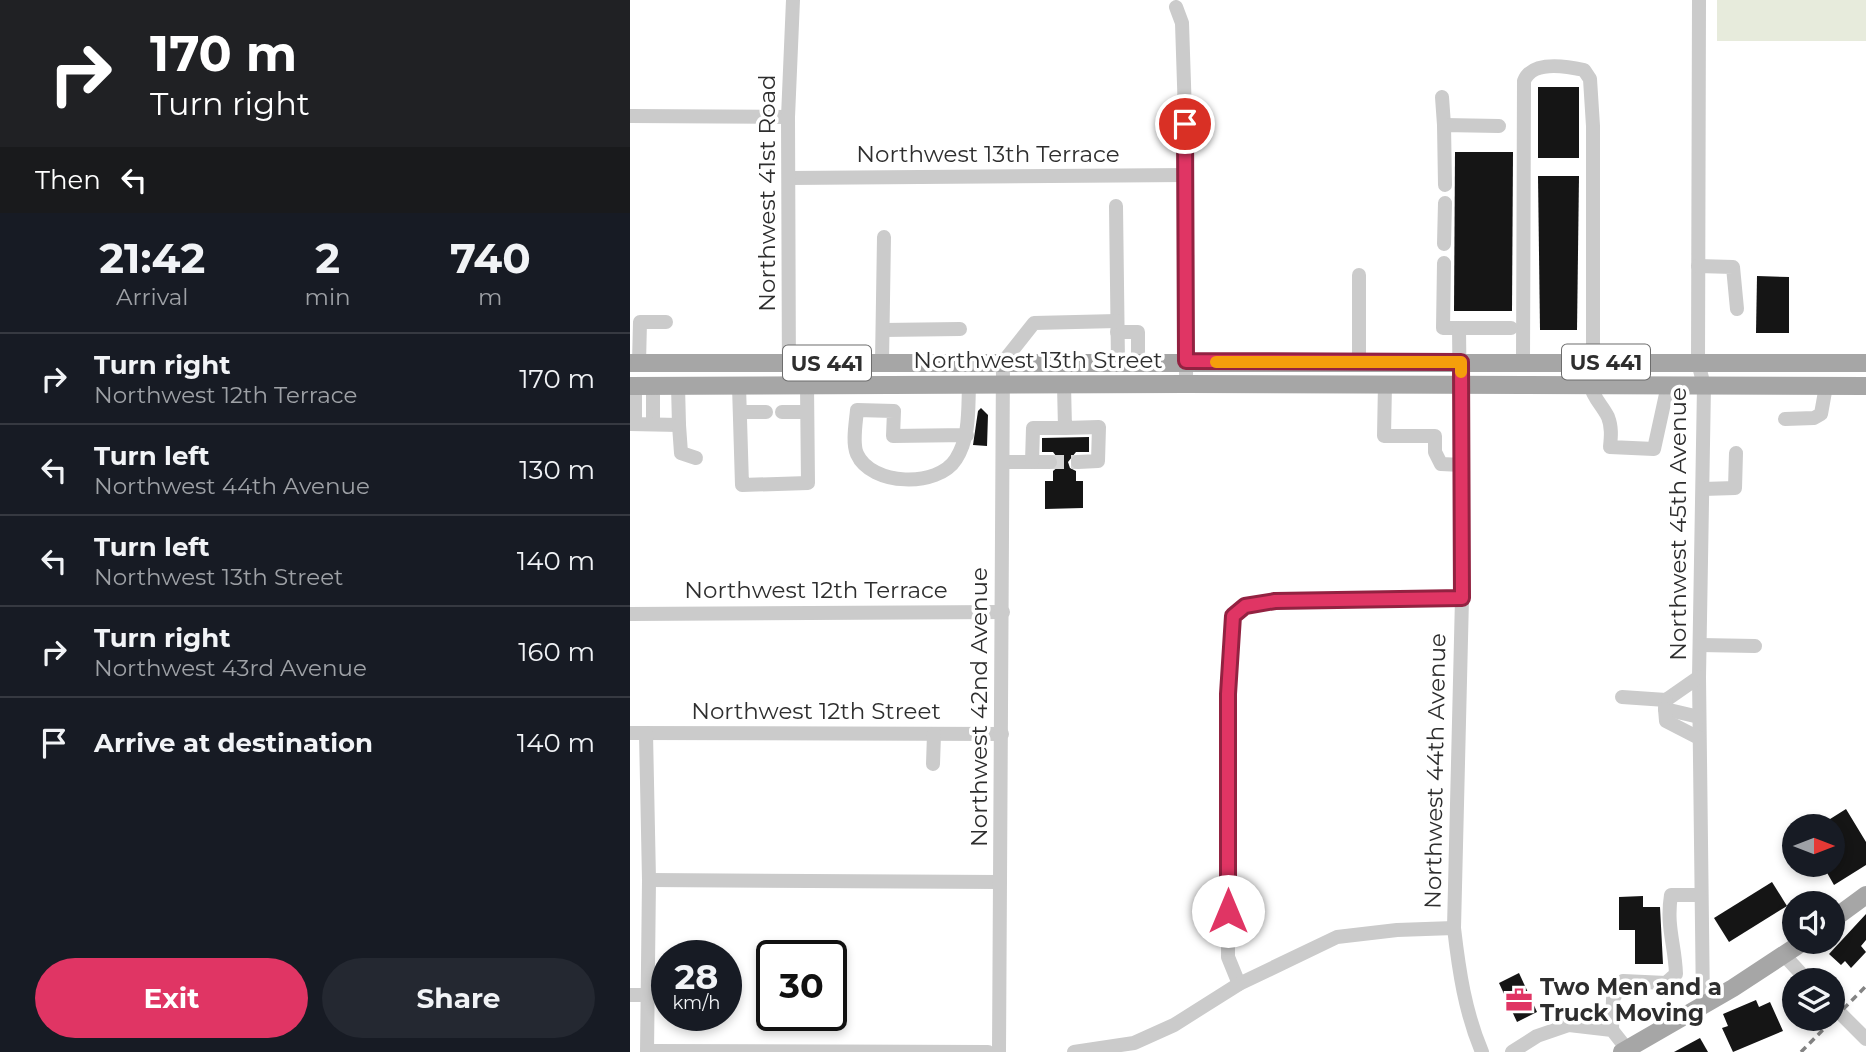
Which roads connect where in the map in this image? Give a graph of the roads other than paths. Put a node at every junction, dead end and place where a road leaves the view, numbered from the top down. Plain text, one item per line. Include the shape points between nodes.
1 (793, 0) edge
2 (1699, 0) edge
3 (1176, 7) dead end
4 (1442, 97) dead end
5 (630, 116) edge
6 (788, 117) junction
7 (1444, 125) junction
8 (1500, 126) dead end
9 (1187, 175) junction
10 (789, 178) junction
11 (1445, 185) dead end
12 (1445, 204) dead end
13 (1116, 206) dead end
14 (884, 237) dead end
15 (1444, 244) dead end
16 (1444, 263) dead end
17 (1698, 266) junction
18 (1359, 275) dead end
19 (1737, 309) dead end
20 (666, 322) dead end
21 (1117, 326) junction
22 (1459, 328) junction
23 (1511, 328) dead end
24 (960, 329) dead end
25 (883, 330) junction
26 (1186, 361) junction
27 (882, 362) junction
28 (1003, 362) junction
29 (1118, 362) junction
30 (1138, 362) junction
31 (1359, 362) junction
32 (1461, 362) junction
33 (1523, 362) junction
34 (1593, 362) junction
35 (1698, 362) junction
36 (634, 363) edge
37 (789, 363) junction
38 (1866, 363) edge
39 (1186, 384) junction
40 (1385, 384) junction
41 (969, 385) junction
42 (1003, 385) junction
43 (1064, 385) junction
44 (1461, 385) junction
45 (1590, 385) junction
46 (639, 386) edge
47 (678, 386) junction
48 (740, 386) junction
49 (798, 386) junction
50 (1668, 386) junction
51 (1704, 386) junction
52 (1826, 386) junction
53 (1866, 386) edge
54 (740, 412) junction
55 (766, 412) dead end
56 (782, 412) dead end
57 (807, 412) junction
58 (1785, 419) dead end
59 (633, 424) edge
60 (653, 424) junction
61 (679, 425) junction
62 (1065, 428) junction
63 (967, 435) junction
64 (1736, 453) dead end
65 (696, 458) dead end
66 (1003, 462) junction
67 (1032, 462) junction
68 (1050, 462) tunnel mouth
69 (1077, 462) tunnel mouth
70 (1462, 465) junction
71 (1703, 489) junction
72 (1462, 598) junction
73 (1003, 612) junction
74 (630, 614) edge
75 (1700, 645) junction
76 (1755, 646) dead end
77 (1699, 677) junction
78 (1622, 697) dead end
79 (1665, 705) junction
80 (1699, 717) junction
81 (630, 733) edge
82 (646, 733) junction
83 (934, 734) junction
84 (1002, 734) junction
85 (1699, 738) junction
86 (933, 764) dead end
87 (649, 880) junction
88 (1000, 882) junction
89 (1700, 895) junction
90 (1866, 895) edge
91 (1845, 910) edge
92 (1454, 928) junction
93 (1784, 955) joint
94 (1701, 957) junction
95 (1676, 962) junction
96 (1796, 968) edge
97 (1239, 984) junction
98 (630, 995) edge
99 (648, 995) junction
100 (1703, 1007) junction
101 (1845, 1018) edge
102 (1612, 1030) junction
103 (1866, 1039) edge
104 (1625, 1050) edge
105 (647, 1051) edge
106 (988, 1052) edge
107 (999, 1052) edge
108 (1073, 1052) edge
109 (1482, 1052) edge
110 (1512, 1052) edge

1 - 6 street, Northwest 41st Road
2 - 17 street, Northwest 45th Avenue
3 - 9 street via 1182,23
4 - 7 street
5 - 6 street
6 - 10 street, Northwest 41st Road
7 - 8 street
7 - 11 street
9 - 10 street, Northwest 13th Terrace
9 - 26 street
10 - 37 street, Northwest 41st Road
12 - 15 street
13 - 21 street
14 - 25 street
16 - 22 street via 1443,328
17 - 19 street via 1733,267
17 - 35 street, Northwest 45th Avenue
18 - 31 street
20 - 36 street via 639,322
21 - 28 street via 1034,323
21 - 29 street
21 - 30 street via 1138,332
22 - 23 street
22 - 32 street, Northwest 44th Avenue
24 - 25 street
25 - 27 street
26 - 30 main road, Northwest 13th Street / US 441
26 - 31 main road, Northwest 13th Street / US 441
26 - 39 street
27 - 28 main road, Northwest 13th Street / US 441
27 - 37 main road, Northwest 13th Street / US 441
28 - 29 main road, Northwest 13th Street / US 441
28 - 42 street, Northwest 42nd Avenue
29 - 30 main road, Northwest 13th Street / US 441
31 - 32 main road, Northwest 13th Street / US 441
32 - 33 main road, Northwest 13th Street / US 441
32 - 44 street, Northwest 44th Avenue
33 - 34 main road, Northwest 13th Street / US 441
33 - 34 street via 1524,81 1534,69 1570,67 1584,70 1590,79
34 - 35 main road, Northwest 13th Street / US 441
35 - 38 main road, Northwest 13th Street / US 441
35 - 51 street, Northwest 45th Avenue
36 - 37 main road, Northwest 13th Street / US 441
37 - 49 street, Northwest 41st Road
39 - 40 main road, Northwest 13th Street / US 441
39 - 43 main road, Northwest 13th Street / US 441
40 - 44 main road, Northwest 13th Street / US 441
40 - 70 street via 1384,436 1435,436 1441,464
41 - 42 main road, Northwest 13th Street / US 441
41 - 49 main road, Northwest 13th Street / US 441
41 - 63 street
42 - 43 main road, Northwest 13th Street / US 441
42 - 66 street, Northwest 42nd Avenue
43 - 62 street
44 - 45 main road, Northwest 13th Street / US 441
44 - 70 street, Northwest 44th Avenue
45 - 50 main road, Northwest 13th Street / US 441
45 - 50 street via 1594,400 1607,416 1611,447 1654,449
46 - 47 main road, Northwest 13th Street / US 441
46 - 59 street
46 - 60 street
47 - 48 main road, Northwest 13th Street / US 441
47 - 61 street
48 - 49 main road, Northwest 13th Street / US 441
48 - 54 street
49 - 57 street, Northwest 41st Road
50 - 51 main road, Northwest 13th Street / US 441
51 - 52 main road, Northwest 13th Street / US 441
51 - 71 street, Northwest 45th Avenue
52 - 53 main road, Northwest 13th Street / US 441
52 - 58 street via 1821,414
54 - 55 street
54 - 57 street, Northwest 41st Road via 742,485 808,482
56 - 57 street
59 - 60 street
60 - 61 street
61 - 65 street via 681,453
62 - 67 street via 1033,428
62 - 69 street via 1099,427 1098,461
63 - 63 street via 955,461 940,473 926,478 882,477 856,452 856,411 894,411 893,436
64 - 71 street via 1735,488
66 - 67 street
66 - 73 street, Northwest 42nd Avenue
67 - 68 street
70 - 72 street, Northwest 44th Avenue
71 - 75 street, Northwest 45th Avenue
72 - 92 street, Northwest 44th Avenue
72 - 97 street via 1275,601 1245,606 1233,616 1228,694 1228,957
73 - 74 street, Northwest 12th Terrace
73 - 84 street, Northwest 42nd Avenue
75 - 76 street
75 - 77 street, Northwest 45th Avenue
77 - 79 street
77 - 80 street, Northwest 45th Avenue
78 - 79 street
79 - 80 street
79 - 85 street via 1667,721
80 - 85 street, Northwest 45th Avenue
81 - 82 street, Northwest 12th Street
82 - 83 street, Northwest 12th Street
82 - 87 street
83 - 84 street, Northwest 12th Street
83 - 86 street
84 - 88 street, Northwest 42nd Avenue
85 - 89 street, Northwest 45th Avenue
87 - 88 street
87 - 99 street
88 - 107 street, Northwest 42nd Avenue
89 - 94 street, Northwest 45th Avenue
89 - 95 street via 1671,895 1669,938
90 - 91 main road
92 - 97 street via 1337,937
92 - 109 street, Northwest 44th Avenue via 1461,982
93 - 96 street
93 - 100 main road
94 - 95 street
94 - 100 street, Northwest 45th Avenue
95 - 102 street via 1676,974 1666,982 1623,981 1613,999
97 - 108 street via 1174,1025 1134,1043
98 - 99 street
99 - 105 street
100 - 104 main road
101 - 103 street
102 - 104 street
102 - 110 street via 1569,1025 1537,1036
105 - 106 street

